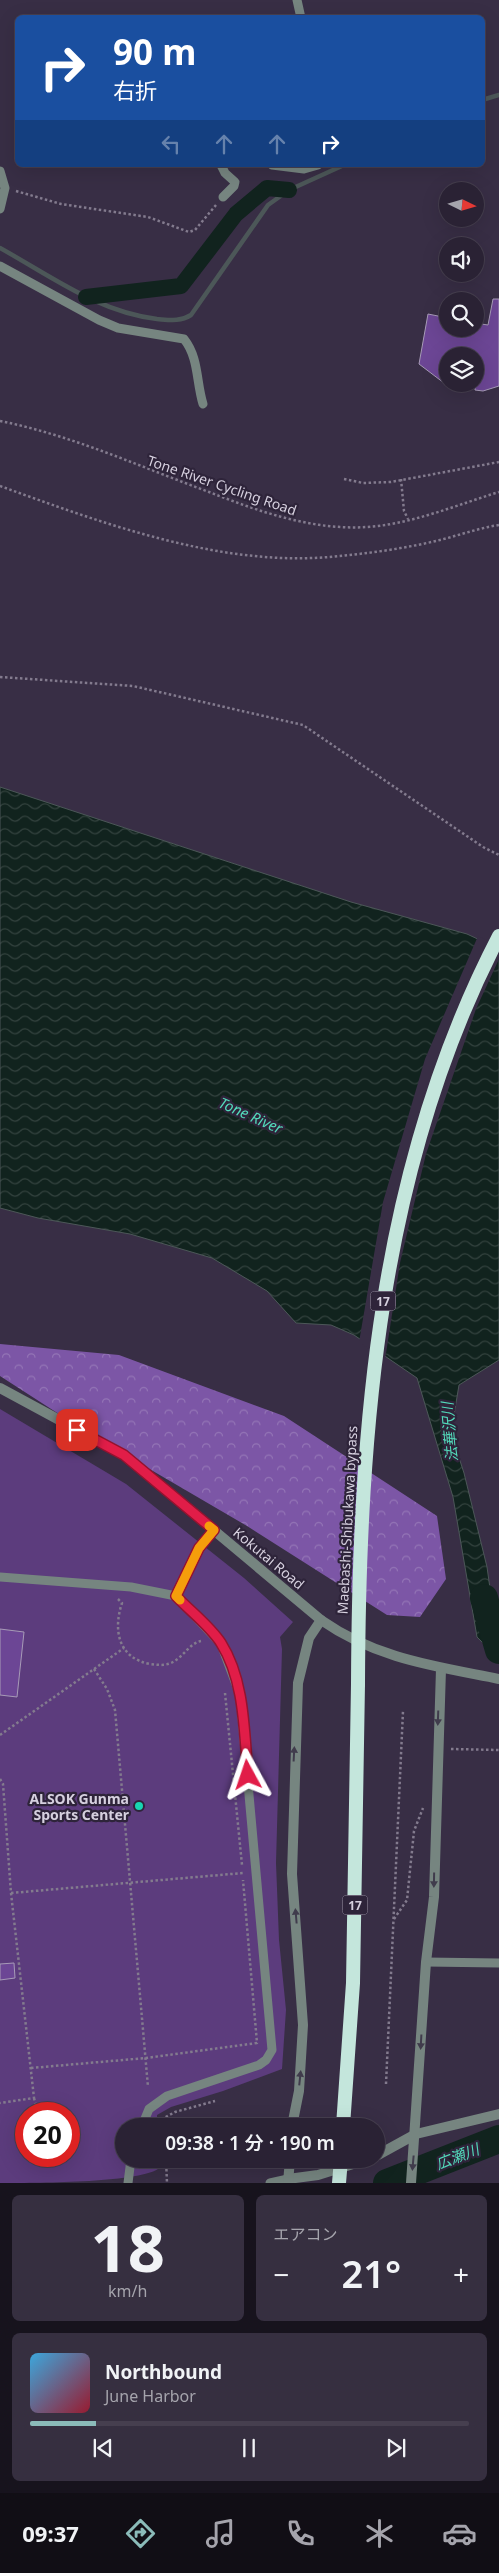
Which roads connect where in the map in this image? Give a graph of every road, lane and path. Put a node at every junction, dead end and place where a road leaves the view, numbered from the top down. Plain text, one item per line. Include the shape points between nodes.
1 (297, 0) edge
2 (300, 15) edge
3 (222, 167) edge
4 (288, 167) edge
5 (311, 167) edge
6 (0, 171) edge
7 (5, 188) junction
8 (223, 197) joint
9 (0, 209) edge
10 (0, 266) edge
11 (203, 404) dead end
12 (0, 421) edge
13 (499, 462) edge
14 (344, 479) dead end
15 (401, 479) junction
16 (0, 486) edge
17 (499, 492) edge
18 (408, 519) junction
19 (499, 525) edge
20 (0, 677) edge
21 (499, 855) edge
22 (499, 936) edge
23 (0, 1388) edge
24 (214, 1530) junction
25 (0, 1577) edge
26 (176, 1596) junction
27 (108, 1598) dead end
28 (321, 1620) junction
29 (204, 1641) dead end
30 (124, 1648) junction
31 (94, 1669) junction
32 (441, 1669) junction
33 (499, 1679) edge
34 (225, 1692) dead end
35 (403, 1710) dead end
36 (0, 1735) edge
37 (437, 1749) junction
38 (499, 1750) edge
39 (0, 1778) edge
40 (436, 1791) junction
41 (242, 1873) junction
42 (131, 1882) junction
43 (12, 1893) junction
44 (393, 1920) dead end
45 (426, 1962) junction
46 (499, 1963) edge
47 (146, 2058) junction
48 (31, 2068) junction
49 (386, 2084) dead end
50 (148, 2087) dead end
51 (34, 2098) junction
52 (215, 2101) dead end
53 (35, 2102) edge
54 (0, 2103) edge
55 (499, 2114) edge
56 (145, 2118) edge
57 (164, 2118) edge
58 (294, 2118) edge
59 (344, 2118) edge
60 (416, 2139) junction
61 (385, 2152) edge
62 (130, 2168) edge
63 (166, 2168) edge
64 (289, 2168) edge
65 (340, 2168) edge
66 (340, 2168) edge
67 (288, 2181) edge
68 (128, 2183) edge
69 (167, 2183) edge
70 (270, 2183) edge
71 (339, 2183) edge
72 (412, 2183) edge

1 - 2 lane
3 - 8 lane via 235,182
4 - 5 lane
6 - 7 lane
7 - 8 path via 62,204 148,216 189,232 195,230
7 - 9 lane
10 - 11 lane via 118,328 184,339 192,348
12 - 18 path, Tone River Cycling Road via 79,445 287,519 310,524 359,526 377,526
13 - 15 path
14 - 15 path via 363,483
15 - 18 path via 404,511
16 - 19 path via 109,525 167,541 286,558 339,556 396,548
17 - 18 path, Tone River Cycling Road
20 - 21 path via 133,686 303,725
22 - 59 highway, Maebashi-Shibukawa bypass / 17, bridge via 428,1107 412,1161 381,1312 368,1429 360,1560 352,1983
23 - 24 street, Kokutai Road via 124,1455
24 - 26 lane via 199,1548
24 - 28 street, Kokutai Road
25 - 26 lane via 131,1588
26 - 56 lane via 221,1644 240,1695 272,2050 259,2065 167,2096 149,2109
27 - 30 path via 122,1603 117,1631
28 - 32 street, Kokutai Road via 352,1641 390,1656
58 -> 28 street via 299,2091 303,2025 292,1874 297,1691 309,1638
29 - 30 path via 164,1665 139,1661 127,1654
30 - 31 path
31 - 36 path
31 - 42 path via 108,1689 116,1710
32 - 33 street, Kokutai Road
32 -> 37 street
34 - 41 path
35 - 49 path
37 - 38 path
37 - 40 street
39 - 43 path
40 - 44 path via 424,1807 414,1831 407,1900
40 -> 45 street via 434,1897
41 - 42 path
41 - 47 path via 257,2043
42 - 43 path
42 - 47 path
43 - 48 path
45 - 46 lane
45 -> 60 street
47 - 48 path
47 - 50 path
48 - 51 path
51 - 53 path
51 - 54 path
52 - 57 path
55 - 60 street
60 - 61 street
60 -> 72 street
62 - 68 lane
63 - 69 path
64 - 67 street
65 - 67 street
66 - 71 highway, bridge
67 - 70 lane

